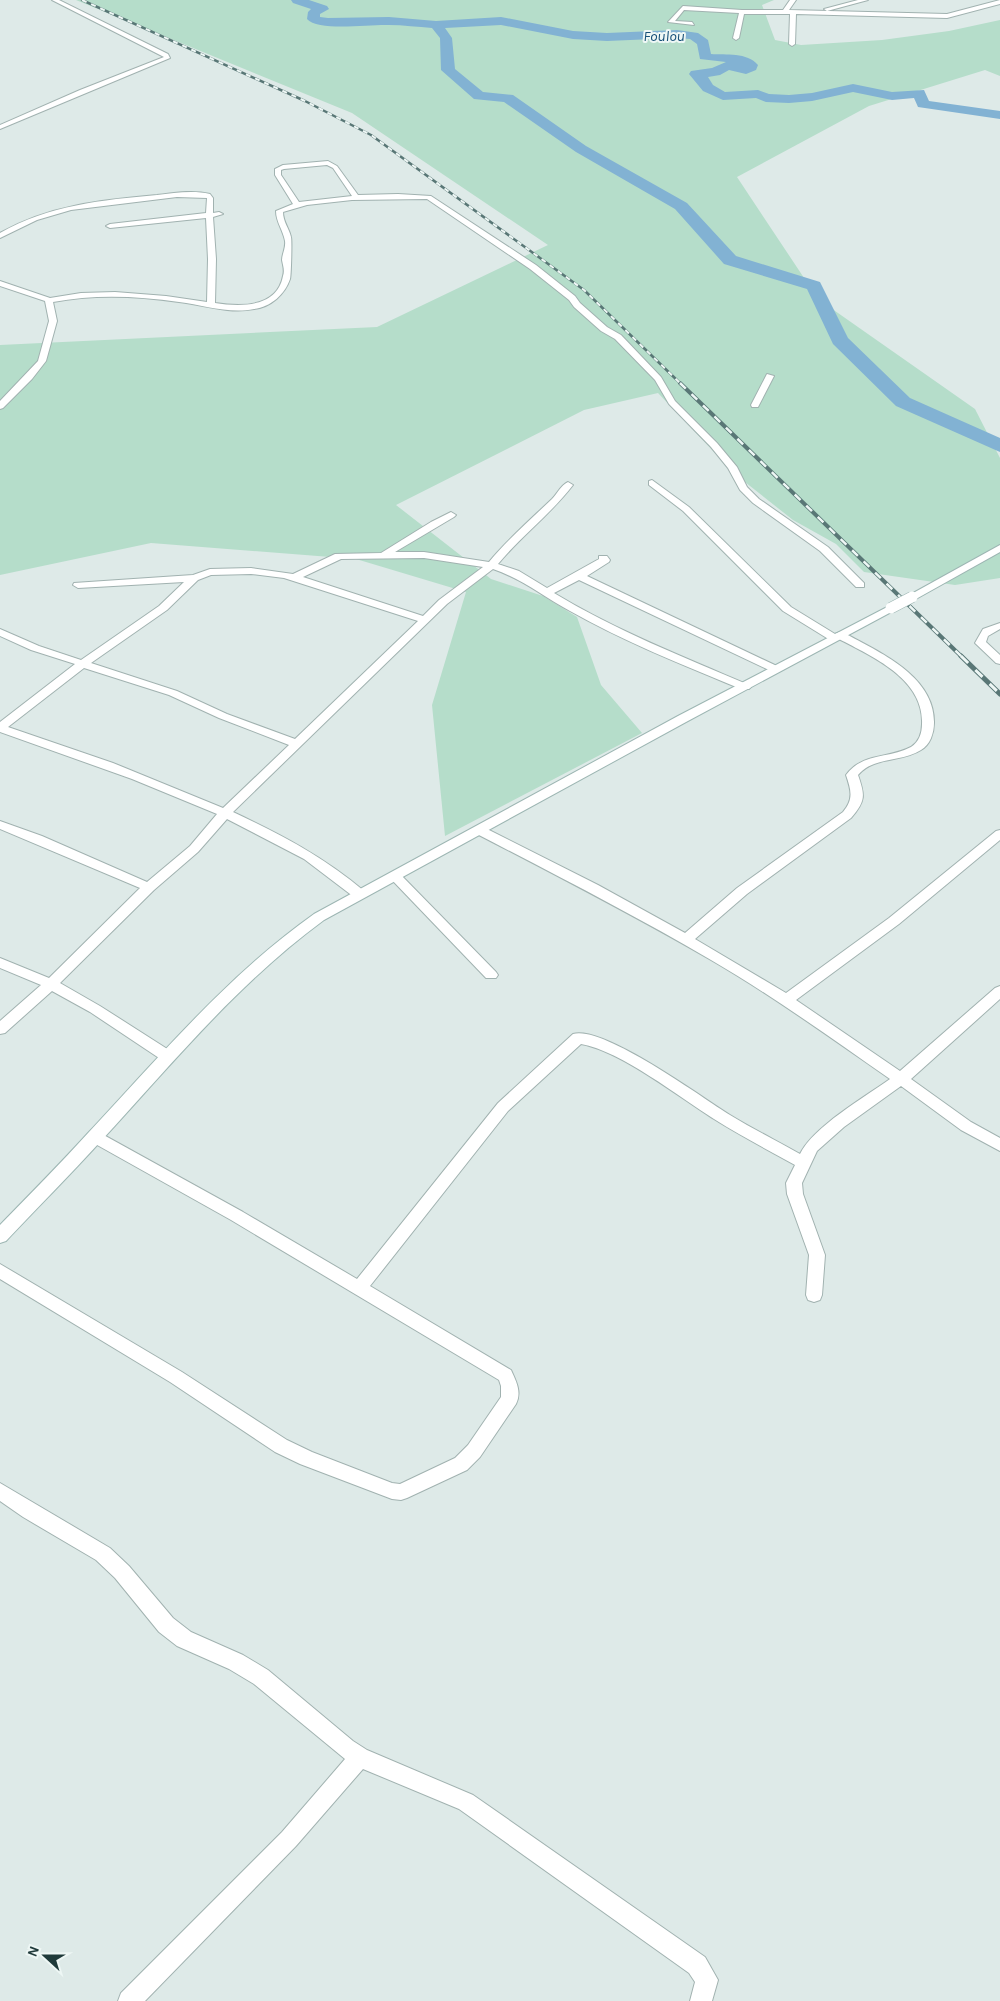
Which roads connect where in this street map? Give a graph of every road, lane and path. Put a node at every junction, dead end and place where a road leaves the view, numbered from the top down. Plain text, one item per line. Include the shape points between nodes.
1 (55, 0) edge
2 (793, 0) edge
3 (865, 0) edge
4 (1000, 2) edge
5 (742, 12) junction
6 (785, 12) junction
7 (793, 13) junction
8 (804, 13) junction
9 (692, 24) dead end
10 (736, 38) dead end
11 (792, 44) dead end
12 (0, 127) edge
13 (357, 198) junction
14 (296, 203) junction
15 (219, 214) dead end
16 (209, 215) junction
17 (110, 226) dead end
18 (0, 236) edge
19 (0, 282) edge
20 (49, 300) junction
21 (211, 304) junction
22 (770, 376) dead end
23 (755, 405) dead end
24 (0, 406) edge
25 (652, 483) dead end
26 (568, 485) dead end
27 (452, 515) dead end
28 (1000, 548) edge
29 (381, 556) junction
30 (604, 558) dead end
31 (492, 565) junction
32 (579, 576) junction
33 (194, 578) junction
34 (294, 578) junction
35 (860, 585) dead end
36 (78, 586) dead end
37 (545, 593) junction
38 (426, 620) junction
39 (997, 628) edge
40 (0, 632) edge
41 (837, 636) junction
42 (1000, 661) edge
43 (82, 664) junction
44 (775, 670) junction
45 (745, 687) junction
46 (0, 728) edge
47 (298, 744) junction
48 (225, 813) junction
49 (0, 825) edge
50 (479, 830) junction
51 (1000, 834) edge
52 (395, 876) junction
53 (149, 887) junction
54 (358, 894) junction
55 (686, 940) junction
56 (0, 963) edge
57 (491, 975) dead end
58 (51, 984) junction
59 (1000, 991) edge
60 (786, 1000) junction
61 (0, 1029) edge
62 (167, 1056) junction
63 (901, 1078) junction
64 (95, 1137) junction
65 (1000, 1145) edge
66 (803, 1163) junction
67 (0, 1236) edge
68 (0, 1271) edge
69 (358, 1289) junction
70 (814, 1295) dead end
71 (0, 1491) edge
72 (360, 1757) junction
73 (129, 2001) edge
74 (701, 2001) edge

1 - 12 street via 167,58
2 - 6 street
3 - 8 street
4 - 8 street via 947,16
5 - 6 street
5 - 9 street via 683,8 671,22
5 - 10 street
6 - 7 street
7 - 8 street
7 - 11 street
13 - 14 street
13 - 14 street via 335,167 328,164 278,169 278,175
13 - 35 street via 418,195 435,200 566,293 604,329 618,337 658,379 672,402 714,445 732,467 743,488 756,501 824,549
14 - 21 street via 280,211 288,239 287,277 275,296 253,308
15 - 16 street
16 - 17 street
16 - 18 street via 208,195 122,200 60,209 18,225
16 - 21 street
19 - 20 street
20 - 21 street via 76,295 136,296
20 - 24 street via 53,321 42,361
22 - 23 street
25 - 41 street via 686,509 787,609
26 - 31 street
27 - 29 street
28 - 41 street, bridge
29 - 31 street via 424,555
29 - 34 street via 339,556
30 - 32 street
31 - 37 street via 515,573
31 - 38 street
32 - 37 street
32 - 44 street
33 - 34 street via 210,572 251,571 285,574
33 - 36 street
33 - 43 street via 164,608
34 - 38 street
37 - 45 street via 654,650
38 - 47 street
39 - 42 street via 981,636 980,643
40 - 43 street
41 - 44 street
41 - 55 street via 889,662 917,688 926,699 930,719 926,736 916,749 868,761 857,768 852,775 859,795 857,804 848,815 742,891
43 - 46 street
43 - 47 street via 173,693
44 - 45 street
45 - 50 street
46 - 48 street via 135,774
47 - 48 street
48 - 53 street via 194,849
48 - 54 street via 300,849 326,866
49 - 53 street
50 - 52 street
50 - 55 street
51 - 60 street via 894,921
52 - 54 street
52 - 57 street
53 - 58 street
54 - 62 street via 319,916 283,943
55 - 60 street
56 - 58 street
58 - 61 street
58 - 62 street
59 - 63 street
60 - 63 street
62 - 64 street
63 - 65 street via 966,1126
63 - 66 street via 811,1147
64 - 67 street
64 - 69 street via 237,1216
66 - 69 street via 721,1117 625,1056 592,1040 578,1038 503,1107
66 - 70 street via 794,1182 795,1194 817,1255
68 - 69 street via 176,1377 280,1446 401,1492 461,1464 474,1451 510,1399 510,1386 505,1375
71 - 72 street via 103,1554 166,1625 184,1639 236,1662 260,1677
72 - 73 street via 289,1839
72 - 74 street via 466,1802 697,1966 707,1980

